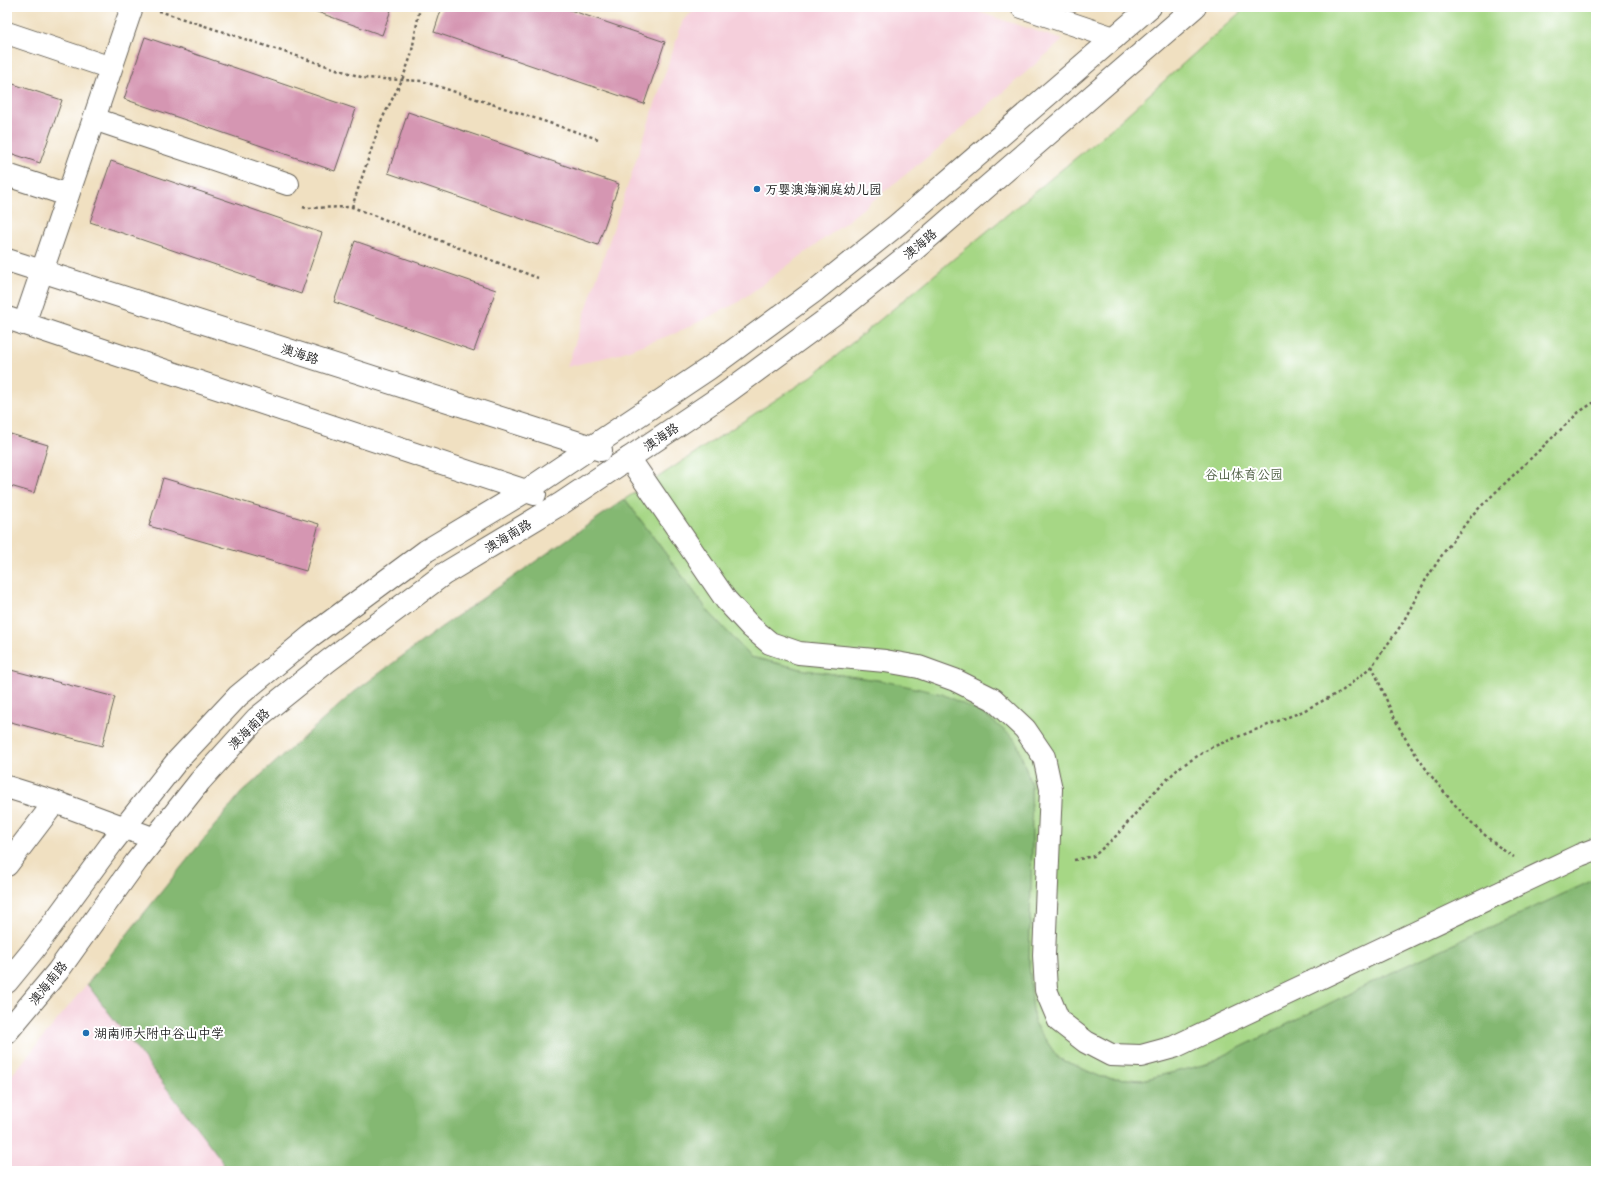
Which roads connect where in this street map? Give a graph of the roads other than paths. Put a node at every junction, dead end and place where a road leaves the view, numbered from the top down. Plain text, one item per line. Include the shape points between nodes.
1 (1022, 7) edge
2 (1150, 7) edge
3 (1195, 7) edge
4 (142, 8) edge
5 (7, 33) edge
6 (1114, 38) junction
7 (111, 68) junction
8 (94, 119) junction
9 (7, 175) edge
10 (288, 184) dead end
11 (68, 195) junction
12 (7, 260) edge
13 (42, 272) junction
14 (16, 321) edge
15 (592, 447) junction
16 (629, 458) junction
17 (526, 491) junction
18 (562, 503) junction
19 (7, 787) edge
20 (55, 802) junction
21 (124, 828) junction
22 (155, 838) junction
23 (1596, 849) edge
24 (7, 865) edge
25 (7, 982) edge
26 (7, 1032) edge

1 - 6 main road
2 - 6 main road
3 - 16 main road, 澳海路 via 914,250 850,302 726,393
4 - 7 main road
5 - 7 main road
6 - 15 main road via 897,225 816,290 708,369
7 - 8 main road
8 - 10 main road
8 - 11 main road
9 - 11 main road
11 - 13 main road
12 - 13 main road, 澳海路
13 - 14 main road
13 - 15 main road, 澳海路
14 - 17 main road
15 - 16 main road, 澳海路
15 - 17 main road
16 - 18 main road, 澳海路
16 - 23 main road via 726,600 770,644 799,653 885,661 919,667 993,698 1025,729 1044,757 1051,789 1044,955 1046,990 1060,1021 1086,1042 1111,1055 1141,1056 1174,1047
17 - 18 main road
17 - 21 main road via 426,552 311,636 238,696 177,761
18 - 22 main road, 澳海南路 via 444,574 257,718 200,781
19 - 20 main road
20 - 21 main road
20 - 24 main road
21 - 22 main road
21 - 25 main road via 34,950
22 - 26 main road, 澳海南路 via 58,971

